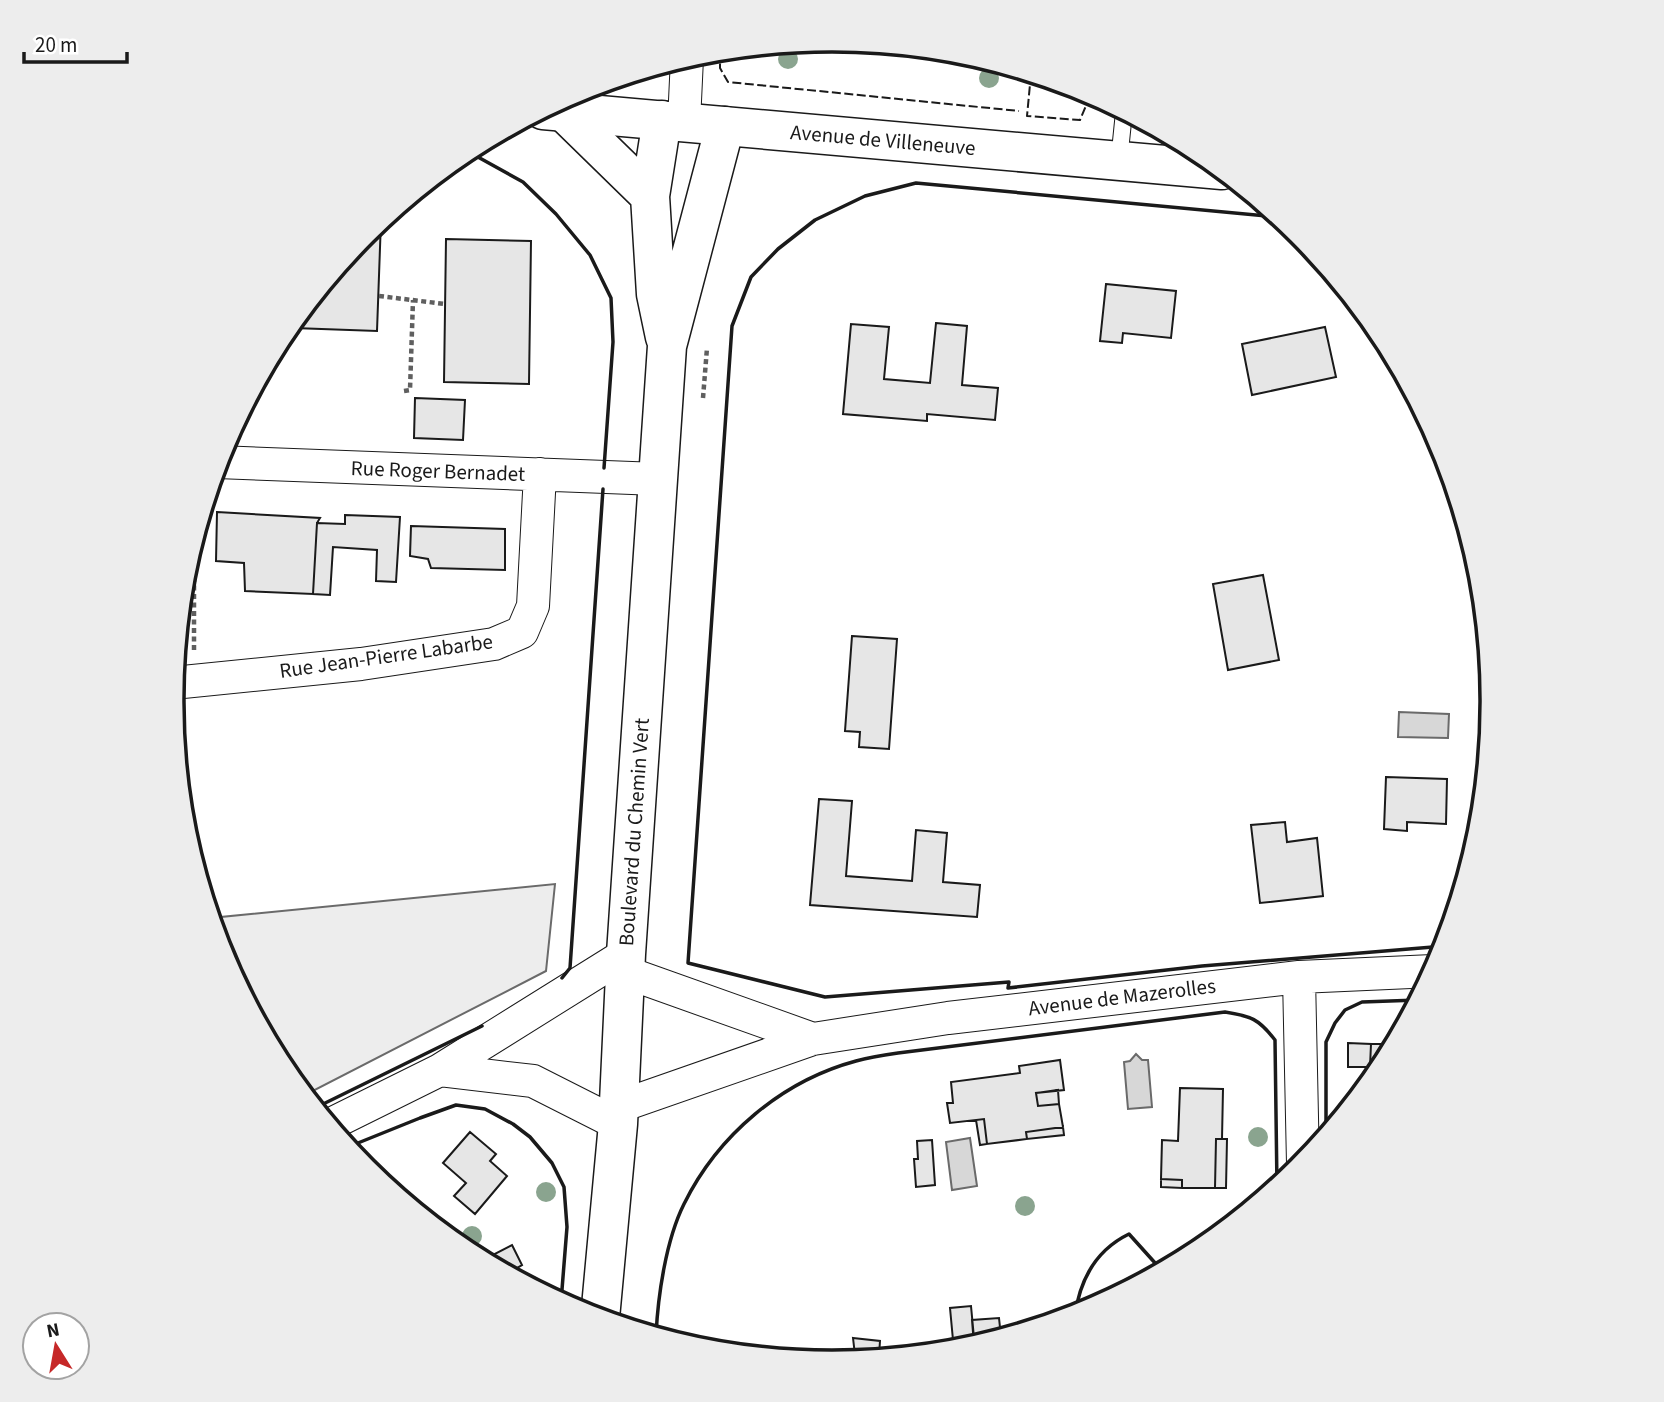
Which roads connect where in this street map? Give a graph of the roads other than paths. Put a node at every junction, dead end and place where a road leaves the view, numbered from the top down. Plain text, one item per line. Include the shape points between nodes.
1 (684, 70) edge
2 (562, 112) edge
3 (557, 114) edge
4 (673, 121) junction
5 (1123, 121) edge
6 (725, 126) junction
7 (1119, 160) junction
8 (1200, 168) edge
9 (650, 196) junction
10 (667, 346) junction
11 (229, 462) edge
12 (540, 474) junction
13 (658, 479) junction
14 (184, 681) edge
15 (626, 963) junction
16 (1421, 972) edge
17 (1299, 977) junction
18 (813, 1039) junction
19 (440, 1070) junction
20 (618, 1116) junction
21 (338, 1121) edge
22 (1303, 1148) edge
23 (601, 1306) edge

1 - 4 street
2 - 4 street, Avenue de Villeneuve
3 - 9 street
4 - 6 street, Avenue de Villeneuve
4 - 9 street, Boulevard du Chemin Vert
5 - 7 lane
6 - 7 street, Avenue de Villeneuve
6 - 10 street, Boulevard du Chemin Vert
7 - 8 street, Avenue de Villeneuve
9 - 10 street, Boulevard du Chemin Vert via 656,294
10 - 13 street, Boulevard du Chemin Vert
11 - 12 street, Rue Roger Bernadet
12 - 13 street, Rue Roger Bernadet
12 - 14 street, Rue Jean-Pierre Labarbe via 533,606 522,632 494,644 360,664
13 - 15 street, Boulevard du Chemin Vert
15 - 18 street, Avenue de Mazerolles
15 - 19 street
15 - 20 street, Boulevard du Chemin Vert
16 - 17 street, Avenue de Mazerolles
17 - 18 street, Avenue de Mazerolles via 948,1018
17 - 22 street
18 - 20 street, Avenue de Mazerolles
19 - 20 street via 533,1081
19 - 21 street
20 - 23 street, Boulevard du Chemin Vert

